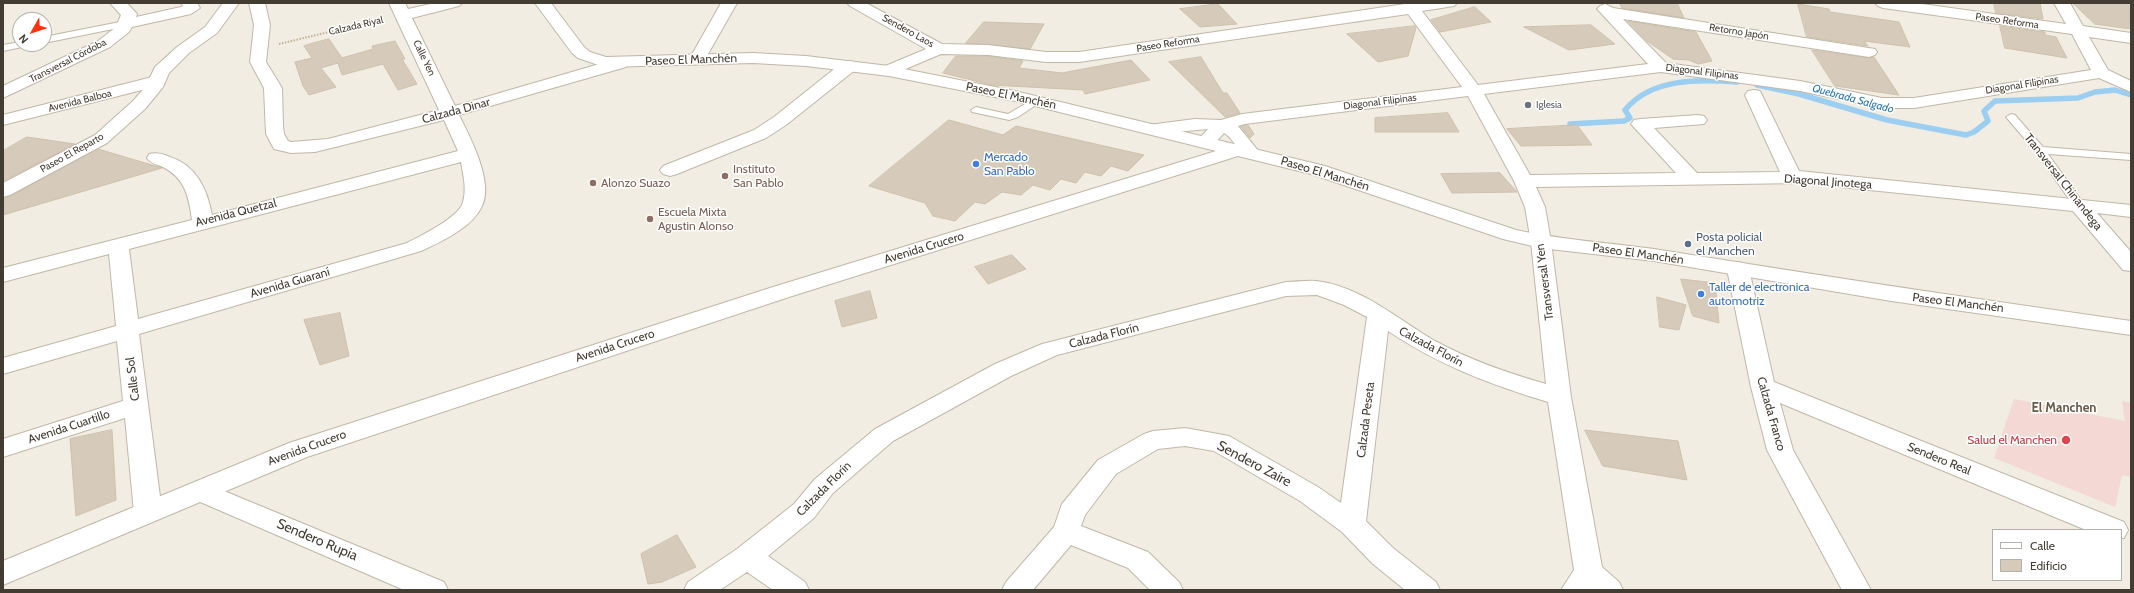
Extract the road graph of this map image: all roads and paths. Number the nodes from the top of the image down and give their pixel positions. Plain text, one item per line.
1 (118, 3) edge
2 (189, 3) edge
3 (231, 3) edge
4 (257, 3) edge
5 (454, 3) edge
6 (543, 3) edge
7 (729, 3) edge
8 (855, 3) edge
9 (1450, 3) edge
10 (1883, 3) edge
11 (2062, 3) edge
12 (1604, 7) edge
13 (1412, 8) junction
14 (400, 9) edge
15 (125, 24) junction
16 (2076, 30) junction
17 (52, 38) edge
18 (2131, 38) edge
19 (259, 48) junction
20 (939, 48) junction
21 (1868, 52) dead end
22 (698, 58) junction
23 (620, 63) junction
24 (849, 66) junction
25 (1661, 67) junction
26 (889, 70) junction
27 (2101, 73) junction
28 (156, 81) junction
29 (2131, 87) edge
30 (1473, 90) junction
31 (3, 93) edge
32 (1754, 95) dead end
33 (1035, 101) junction
34 (976, 110) dead end
35 (451, 114) junction
36 (2011, 117) dead end
37 (3, 120) edge
38 (1698, 120) dead end
39 (1221, 126) junction
40 (1154, 129) junction
41 (1205, 142) junction
42 (2040, 150) junction
43 (1244, 151) junction
44 (469, 154) junction
45 (2131, 157) edge
46 (156, 158) dead end
47 (670, 170) dead end
48 (1792, 178) junction
49 (1692, 180) junction
50 (1524, 181) junction
51 (3, 190) edge
52 (2080, 206) junction
53 (2131, 211) edge
54 (203, 222) junction
55 (1541, 242) junction
56 (118, 245) junction
57 (2131, 265) edge
58 (1738, 269) junction
59 (3, 275) edge
60 (1378, 316) junction
61 (2131, 328) edge
62 (127, 330) junction
63 (3, 366) edge
64 (1763, 387) junction
65 (1559, 397) junction
66 (136, 406) junction
67 (3, 448) edge
68 (200, 491) junction
69 (148, 512) junction
70 (1352, 524) junction
71 (2112, 529) edge
72 (1066, 532) junction
73 (747, 557) junction
74 (3, 573) edge
75 (1591, 586) edge
76 (434, 590) edge
77 (698, 590) edge
78 (795, 590) edge
79 (1016, 590) edge
80 (1169, 590) edge
81 (1426, 590) edge
82 (1857, 590) edge

1 - 15 street
2 - 15 street
3 - 28 street, Paseo El Reparto
4 - 19 street
5 - 14 street
6 - 23 street, Paseo El Manchén
7 - 22 street
8 - 20 street, Sendero Laos
9 - 13 street, Paseo Reforma
10 - 16 street, Paseo Reforma
11 - 16 street
12 - 21 street, Retorno Japón
12 - 25 street
13 - 20 street, Paseo Reforma
13 - 30 street, Transversal Yen
14 - 19 path, Calzada Riyal
14 - 35 street, Calle Yen
15 - 17 lane
15 - 31 street, Transversal Córdoba
16 - 18 street, Paseo Reforma
16 - 27 street
19 - 35 street, Calzada Dinar
20 - 26 street, Paseo Reforma
22 - 23 street, Paseo El Manchén
22 - 24 street, Paseo El Manchén
23 - 35 street, Calzada Dinar
24 - 26 street, Paseo El Manchén
24 - 47 street
25 - 27 street, Diagonal Filipinas
25 - 30 street, Diagonal Filipinas
26 - 33 street, Paseo El Manchén
27 - 29 street
28 - 37 street, Avenida Balboa
28 - 51 street, Paseo El Reparto
30 - 39 street, Diagonal Filipinas
30 - 50 street, Transversal Yen
32 - 48 street
33 - 34 lane
33 - 40 street, Paseo El Manchén
35 - 44 street, Avenida Guaraní
36 - 42 lane, Transversal Chinandega
38 - 49 street
39 - 40 street, Diagonal Filipinas
39 - 41 street, Diagonal Filipinas
39 - 43 street, Diagonal Filipinas
40 - 41 street, Paseo El Manchén
41 - 43 street, Paseo El Manchén
42 - 45 lane
42 - 52 lane, Transversal Chinandega
43 - 55 street, Paseo El Manchén
43 - 68 street, Avenida Crucero
44 - 54 street, Avenida Quetzal
44 - 62 street, Avenida Guaraní
46 - 54 street
48 - 49 street, Diagonal Jinotega
48 - 52 street, Diagonal Jinotega
49 - 50 street, Diagonal Jinotega
50 - 55 street, Transversal Yen
52 - 53 street, Diagonal Jinotega
52 - 57 street, Transversal Chinandega
54 - 56 street, Avenida Quetzal
55 - 58 street, Paseo El Manchén
55 - 65 street, Transversal Yen
56 - 59 street, Avenida Quetzal
56 - 62 street, Calle Sol
58 - 61 street, Paseo El Manchén
58 - 64 street, Calzada Franco
60 - 65 street, Calzada Florín
60 - 70 street, Calzada Peseta
60 - 73 street, Calzada Florín
62 - 63 street, Avenida Guaraní
62 - 66 street, Calle Sol
64 - 71 street, Sendero Real
64 - 82 street, Calzada Franco
65 - 75 street, Transversal Yen
66 - 67 street, Avenida Cuartillo
66 - 69 street, Calle Sol
68 - 69 street, Avenida Crucero
68 - 76 street, Sendero Rupia
69 - 74 street, Avenida Crucero
70 - 72 street, Sendero Zaire
70 - 81 street, Sendero Zaire
72 - 79 street
72 - 80 street
73 - 77 street, Calzada Florín
73 - 78 street

